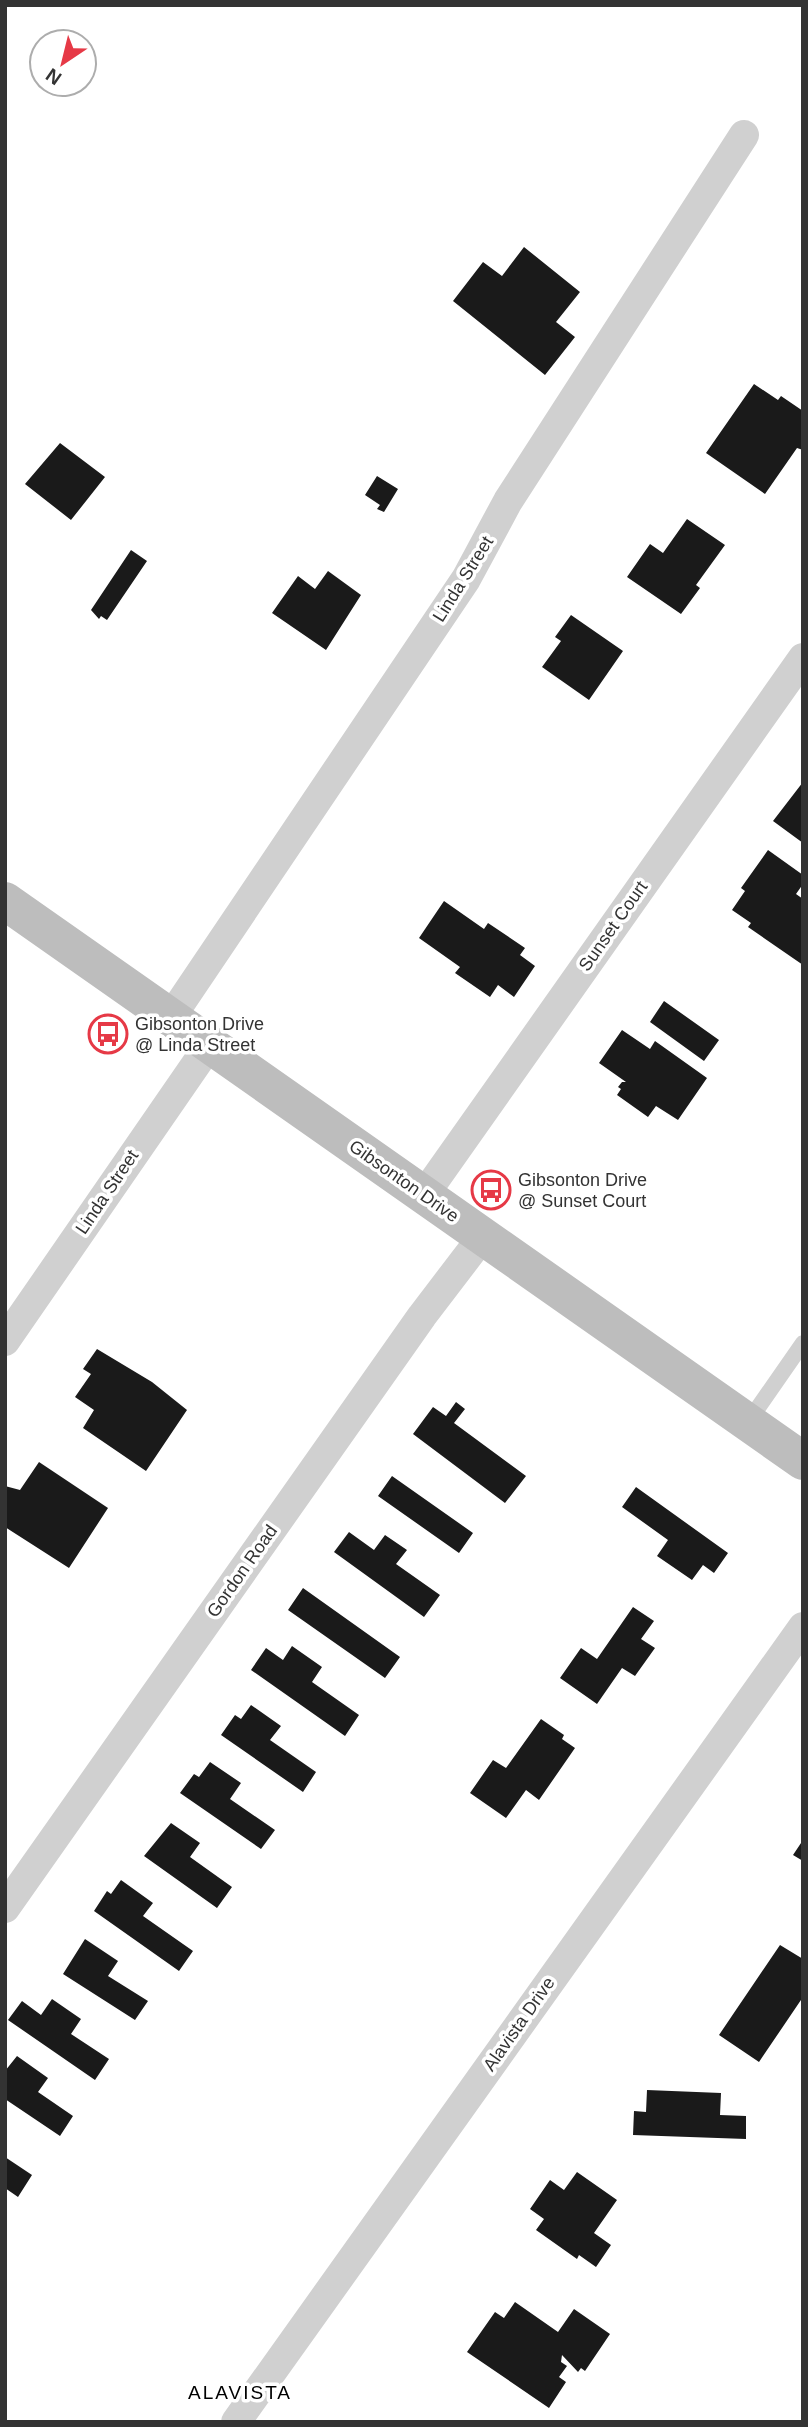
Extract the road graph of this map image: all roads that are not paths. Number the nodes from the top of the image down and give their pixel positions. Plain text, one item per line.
1 (744, 135) dead end
2 (803, 658) edge
3 (5, 901) edge
4 (172, 1017) junction
5 (210, 1044) junction
6 (424, 1195) junction
7 (483, 1236) junction
8 (5, 1342) edge
9 (803, 1343) edge
10 (748, 1422) junction
11 (803, 1461) edge
12 (803, 1627) edge
13 (5, 1908) edge
14 (236, 2422) edge

1 - 4 street, Linda Street
2 - 6 street, Sunset Court
3 - 4 main road, Gibsonton Drive
4 - 5 main road, Gibsonton Drive
5 - 6 main road, Gibsonton Drive
5 - 8 street, Linda Street
6 - 7 main road, Gibsonton Drive
7 - 10 main road, Gibsonton Drive
7 - 13 street, Gordon Road
9 - 10 lane
10 - 11 main road, Gibsonton Drive
12 - 14 street, Alavista Drive

